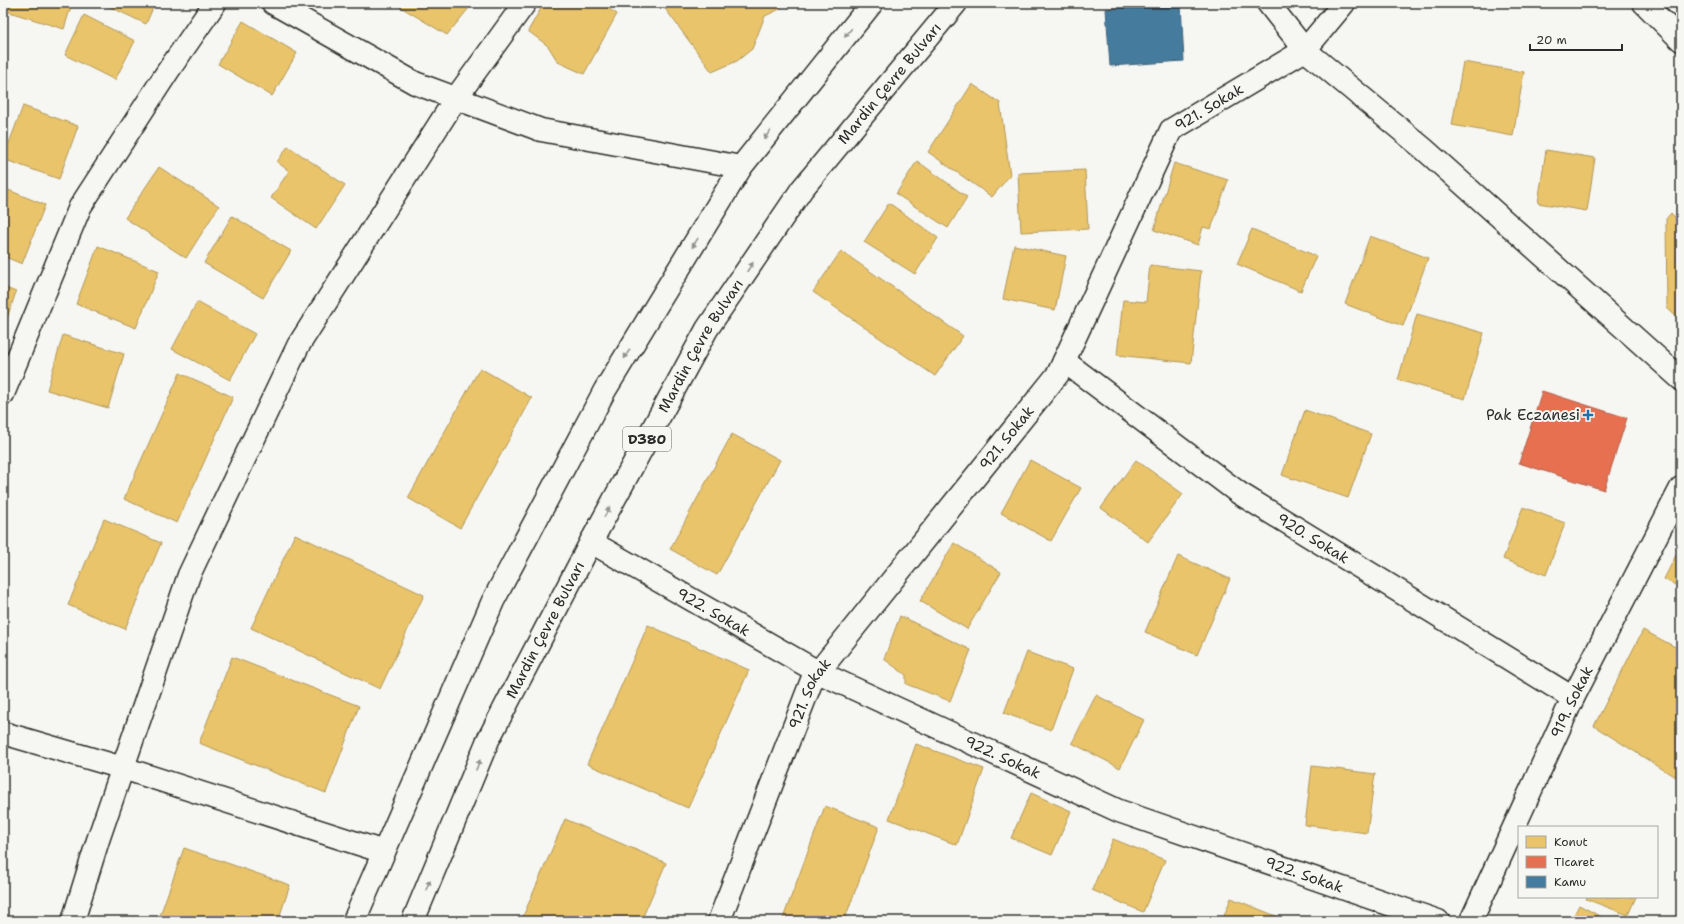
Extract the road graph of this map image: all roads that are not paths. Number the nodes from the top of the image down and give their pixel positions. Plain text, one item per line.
1 (215, 3) edge
2 (273, 3) edge
3 (525, 3) edge
4 (872, 3) edge
5 (956, 3) edge
6 (1268, 3) edge
7 (1344, 3) edge
8 (1644, 3) edge
9 (1681, 40) edge
10 (1305, 50) junction
11 (456, 98) junction
12 (741, 167) junction
13 (1064, 360) junction
14 (1681, 379) edge
15 (3, 394) edge
16 (1681, 488) edge
17 (591, 542) junction
18 (818, 672) junction
19 (1573, 698) junction
20 (3, 734) edge
21 (123, 768) junction
22 (384, 852) junction
23 (73, 921) edge
24 (354, 921) edge
25 (413, 921) edge
26 (719, 921) edge
27 (1438, 921) edge
28 (1471, 921) edge

1 - 15 street
2 - 11 street
3 - 11 street
4 -> 12 street
17 -> 5 street, Mardin Çevre Bulvarı / D380
6 - 10 street
7 - 10 street, 921. Sokak
8 - 9 street
10 - 13 street, 921. Sokak
10 - 14 street
11 - 12 street
11 - 21 street
12 -> 22 street
13 - 18 street, 921. Sokak
13 - 19 street, 920. Sokak
16 - 19 street, 919. Sokak
17 - 18 street, 922. Sokak
25 -> 17 street, Mardin Çevre Bulvarı / D380
18 - 26 street, 921. Sokak
18 - 27 street, 922. Sokak
19 - 28 street, 919. Sokak
20 - 21 street
21 - 22 street
21 - 23 street
22 - 24 street

